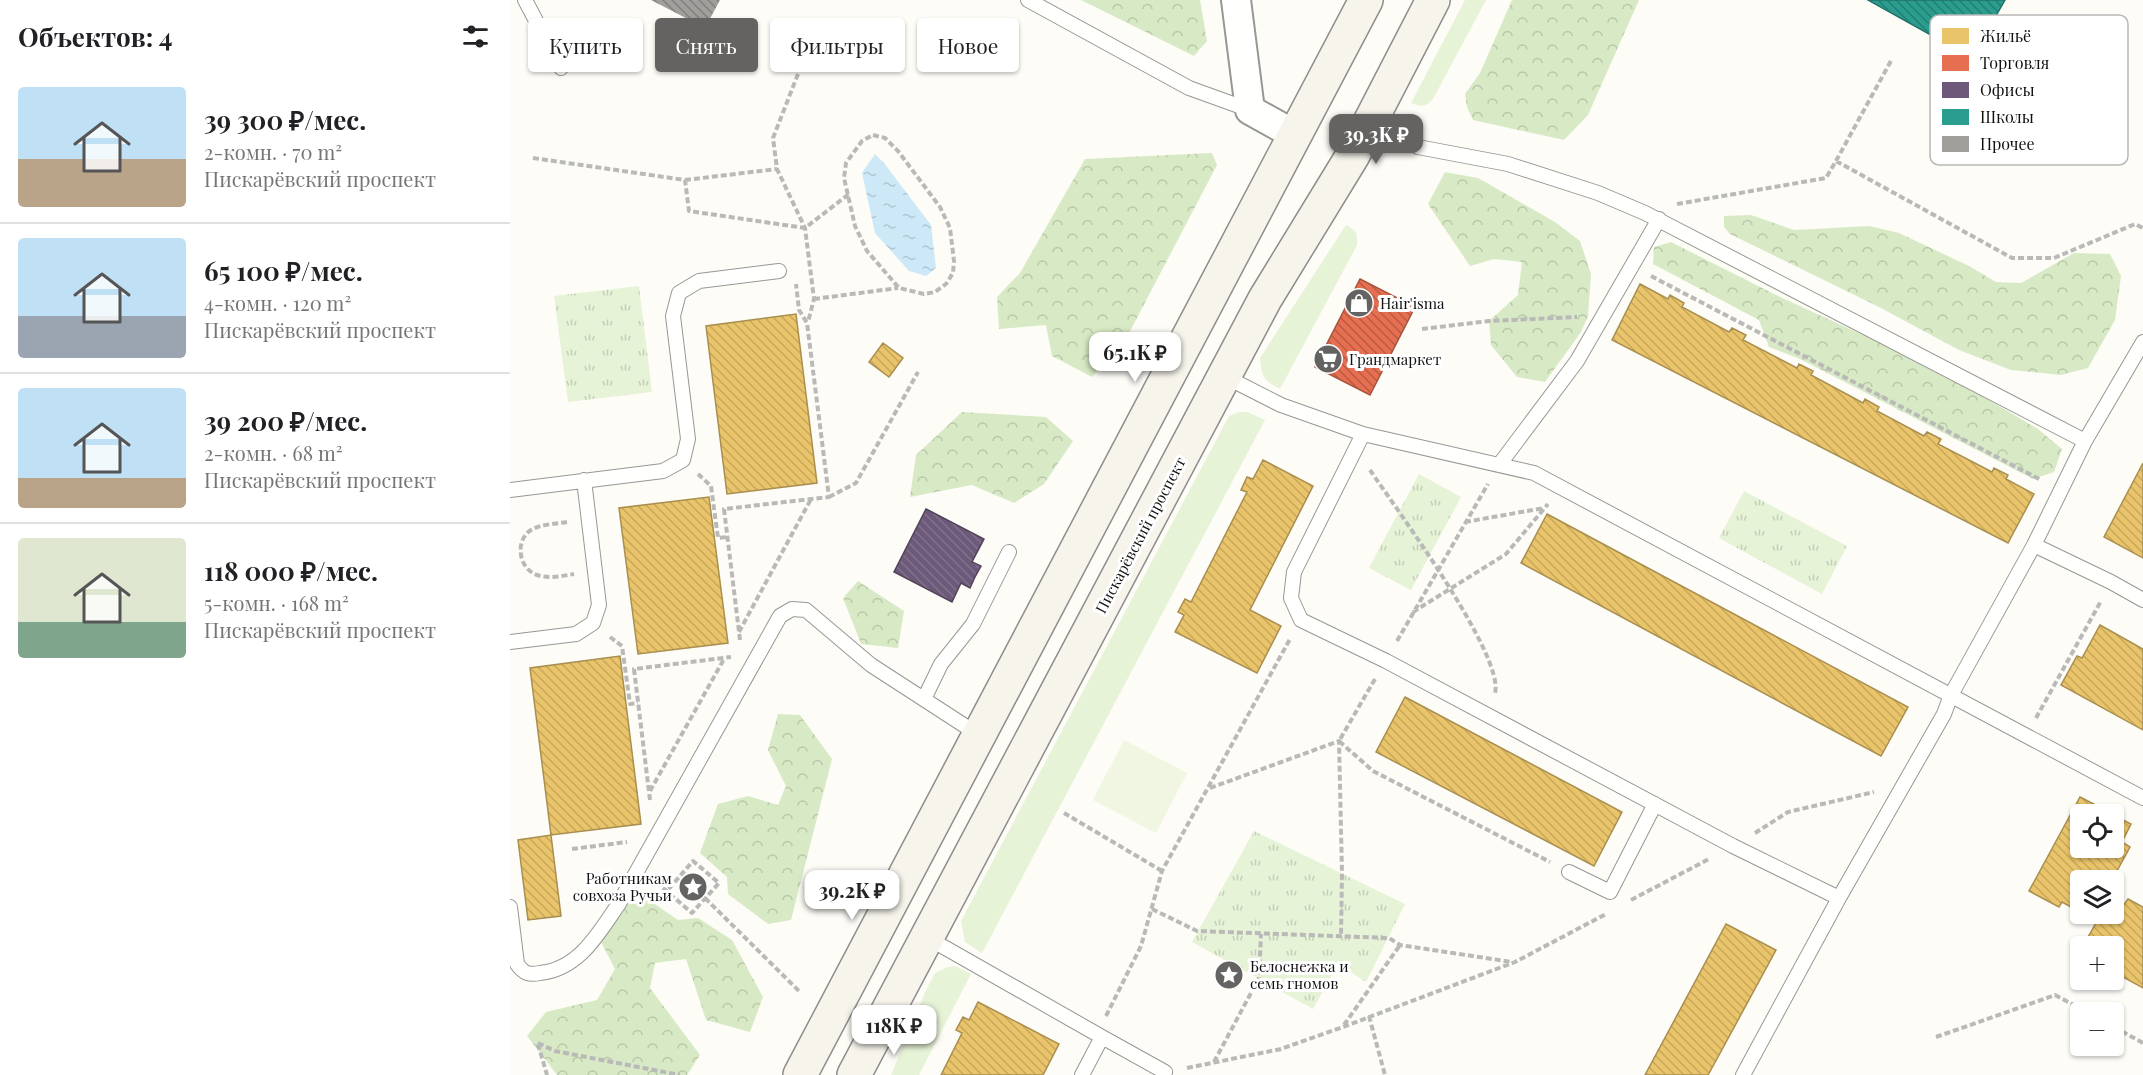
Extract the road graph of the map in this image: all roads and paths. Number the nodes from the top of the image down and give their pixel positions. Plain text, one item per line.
1 (525, 0) edge
2 (1028, 0) edge
3 (1236, 0) edge
4 (1366, 0) edge
5 (1433, 0) edge
6 (535, 18) edge
7 (1892, 59) dead end
8 (798, 74) dead end
9 (1250, 110) junction
10 (1295, 135) junction
11 (1418, 147) dead end
12 (533, 158) dead end
13 (1836, 161) junction
14 (777, 169) junction
15 (685, 180) junction
16 (849, 194) junction
17 (1645, 213) junction
18 (1659, 219) junction
19 (806, 228) junction
20 (2143, 228) edge
21 (1632, 266) junction
22 (779, 272) dead end
23 (899, 288) junction
24 (814, 299) junction
25 (799, 307) dead end
26 (1604, 315) junction
27 (807, 323) junction
28 (1422, 329) dead end
29 (2143, 342) edge
30 (918, 372) dead end
31 (1224, 376) junction
32 (1363, 434) junction
33 (2085, 441) junction
34 (1356, 449) junction
35 (1499, 465) junction
36 (584, 480) junction
37 (1562, 487) junction
38 (510, 490) edge
39 (2061, 490) junction
40 (712, 496) dead end
41 (829, 496) junction
42 (812, 499) junction
43 (1545, 507) junction
44 (588, 519) junction
45 (1464, 522) junction
46 (727, 537) junction
47 (2034, 545) junction
48 (1009, 552) dead end
49 (1437, 569) junction
50 (595, 572) junction
51 (2111, 582) junction
52 (1450, 589) junction
53 (2143, 600) edge
54 (1412, 612) junction
55 (1300, 620) junction
56 (739, 632) junction
57 (510, 642) edge
58 (624, 656) dead end
59 (724, 658) junction
60 (748, 659) junction
61 (1386, 661) junction
62 (1951, 695) junction
63 (924, 699) junction
64 (638, 703) junction
65 (1489, 716) junction
66 (978, 735) junction
67 (2026, 736) junction
68 (1339, 741) junction
69 (1904, 785) junction
70 (1209, 788) junction
71 (649, 791) junction
72 (2143, 798) edge
73 (1655, 804) junction
74 (1064, 813) dead end
75 (655, 839) junction
76 (1733, 846) junction
77 (572, 849) dead end
78 (1162, 871) junction
79 (1569, 872) joint
80 (705, 898) junction
81 (1839, 898) junction
82 (1629, 902) dead end
83 (510, 907) edge
84 (1152, 909) junction
85 (1608, 912) dead end
86 (1261, 934) junction
87 (1341, 937) junction
88 (928, 938) junction
89 (1400, 945) junction
90 (1515, 962) junction
91 (801, 993) dead end
92 (2070, 1003) edge
93 (1369, 1016) junction
94 (1343, 1027) junction
95 (2124, 1033) edge
96 (1102, 1037) junction
97 (1936, 1037) dead end
98 (2143, 1043) edge
99 (1213, 1063) junction
100 (1165, 1074) edge
101 (547, 1075) edge
102 (680, 1075) edge
103 (800, 1075) edge
104 (854, 1075) edge
105 (1082, 1075) edge
106 (1385, 1075) edge
107 (1743, 1075) edge

1 - 6 lane
2 - 9 lane
3 - 9 street
4 - 10 main road
5 - 31 main road, Пискарёвский проспект
7 - 13 path
8 - 14 path
9 - 10 street
10 - 66 main road
11 - 17 lane
12 - 15 path
13 - 17 path
13 - 20 path
14 - 15 path
14 - 19 path
15 - 19 path
16 - 19 path
16 - 23 path
16 - 23 path
17 - 18 lane
18 - 21 lane
18 - 33 lane
19 - 24 path
21 - 26 lane
21 - 39 path
22 - 36 lane
23 - 24 path
24 - 27 path
25 - 27 path
26 - 28 path
26 - 35 lane
27 - 41 path
29 - 33 lane
30 - 41 path
31 - 32 lane
31 - 88 main road, Пискарёвский проспект
32 - 34 lane
32 - 35 lane
33 - 39 lane
34 - 49 path
34 - 55 lane
35 - 37 lane
35 - 45 path
36 - 38 lane
36 - 44 lane
37 - 43 path
37 - 62 lane
39 - 47 lane
40 - 46 path
41 - 42 path
42 - 46 path
42 - 56 path
43 - 45 path
43 - 52 path
44 - 50 lane
44 - 50 path
45 - 49 path
46 - 56 path
47 - 51 lane
47 - 62 lane
48 - 63 lane
49 - 52 path
49 - 54 path
50 - 57 lane
51 - 53 lane
51 - 67 path
52 - 54 path
52 - 65 path
54 - 61 path
55 - 61 lane
55 - 70 path
56 - 60 path
58 - 64 path
59 - 60 path
59 - 64 path
59 - 71 path
60 - 63 lane
60 - 75 lane
61 - 65 lane
61 - 68 path
62 - 67 lane
62 - 69 lane
63 - 66 lane
64 - 71 path
65 - 73 lane
66 - 103 main road
67 - 72 lane
68 - 70 path
68 - 79 path
68 - 87 path
69 - 76 path
69 - 81 lane
70 - 78 path
71 - 75 path
73 - 76 lane
73 - 79 lane
74 - 78 path
75 - 77 path
75 - 83 lane
76 - 81 lane
76 - 82 path
78 - 84 path
80 - 80 path
80 - 91 path
81 - 107 lane
84 - 86 path
84 - 96 path
85 - 90 path
86 - 87 path
86 - 99 path
87 - 89 path
88 - 96 lane
88 - 104 main road, Пискарёвский проспект
89 - 90 path
89 - 94 path
90 - 93 path
92 - 97 path
93 - 94 path
93 - 106 path
94 - 99 path
95 - 98 path
96 - 100 lane
96 - 105 lane
99 - 100 path
101 - 102 path

